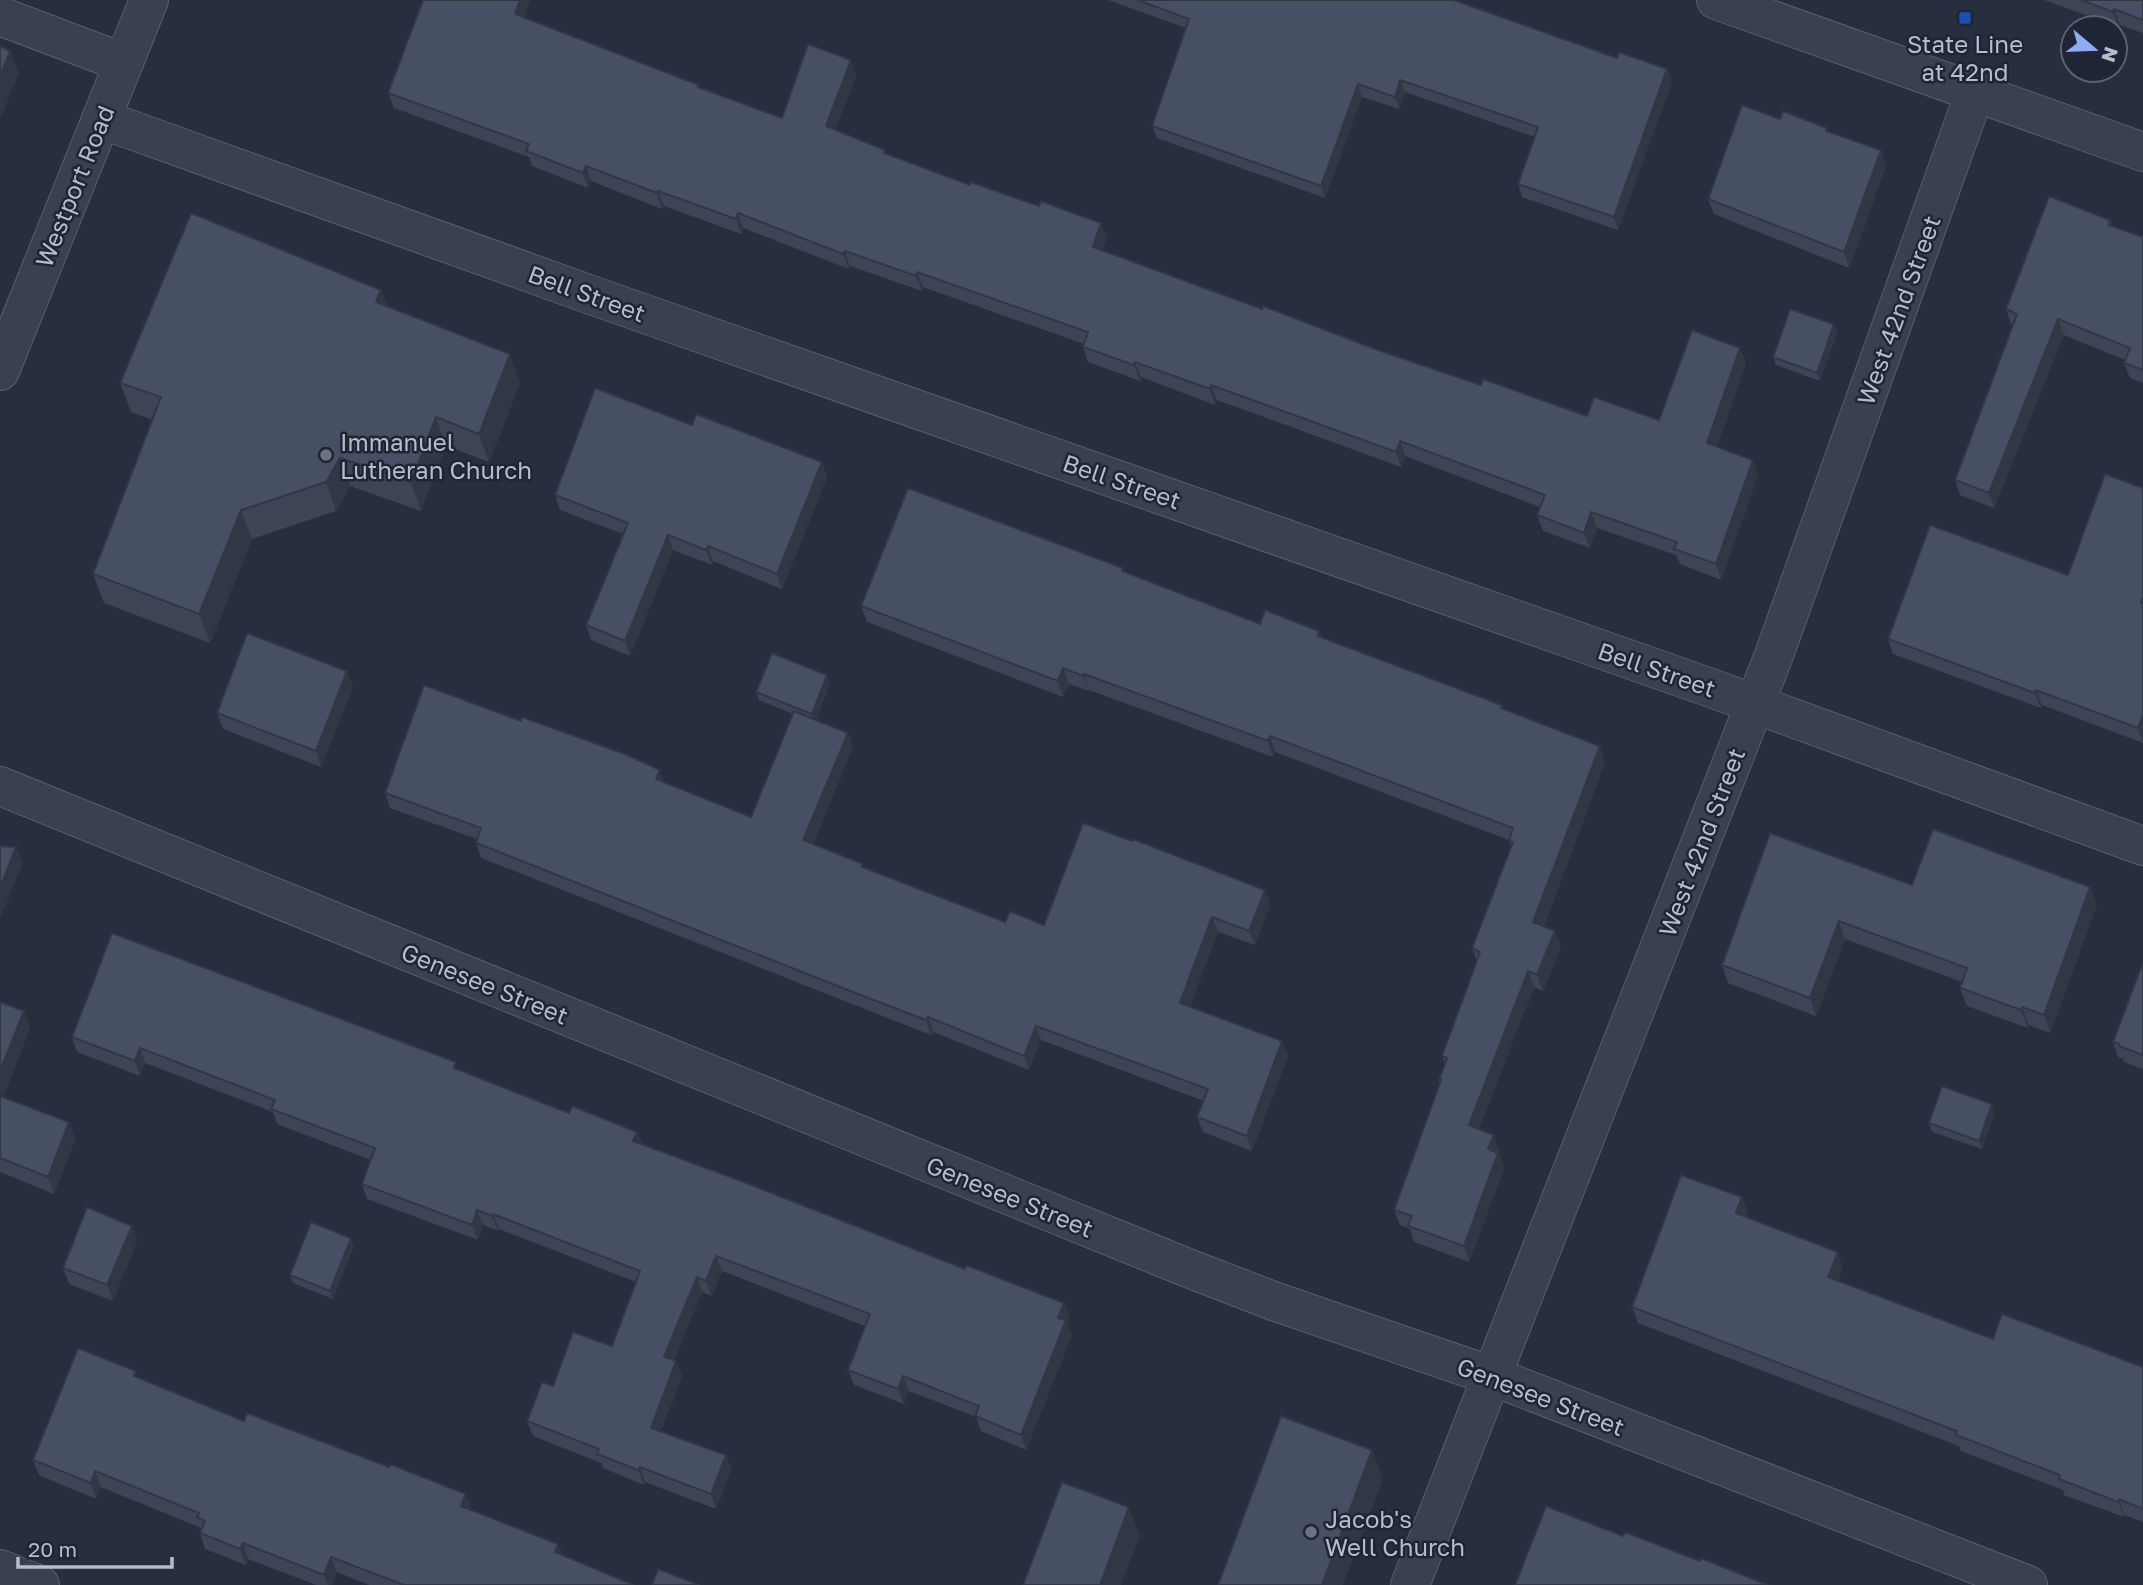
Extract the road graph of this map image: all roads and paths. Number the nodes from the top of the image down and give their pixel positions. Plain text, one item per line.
1 (149, 0) edge
2 (1716, 0) edge
3 (0, 16) edge
4 (124, 63) junction
5 (1975, 92) junction
6 (101, 119) junction
7 (2143, 152) edge
8 (0, 371) edge
9 (1755, 704) junction
10 (0, 786) edge
11 (2143, 846) edge
12 (1492, 1376) junction
13 (0, 1569) edge
14 (40, 1585) edge
15 (1410, 1585) edge
16 (2028, 1585) edge

1 - 4 street, Westport Road
2 - 5 street
3 - 4 street
4 - 6 street, Westport Road
5 - 7 street
5 - 9 street, West 42nd Street
6 - 8 street, Westport Road
6 - 9 street, Bell Street
9 - 11 street, Bell Street
9 - 12 street, West 42nd Street
10 - 12 street, Genesee Street
12 - 15 street, West 42nd Street
12 - 16 street, Genesee Street
13 - 14 street

